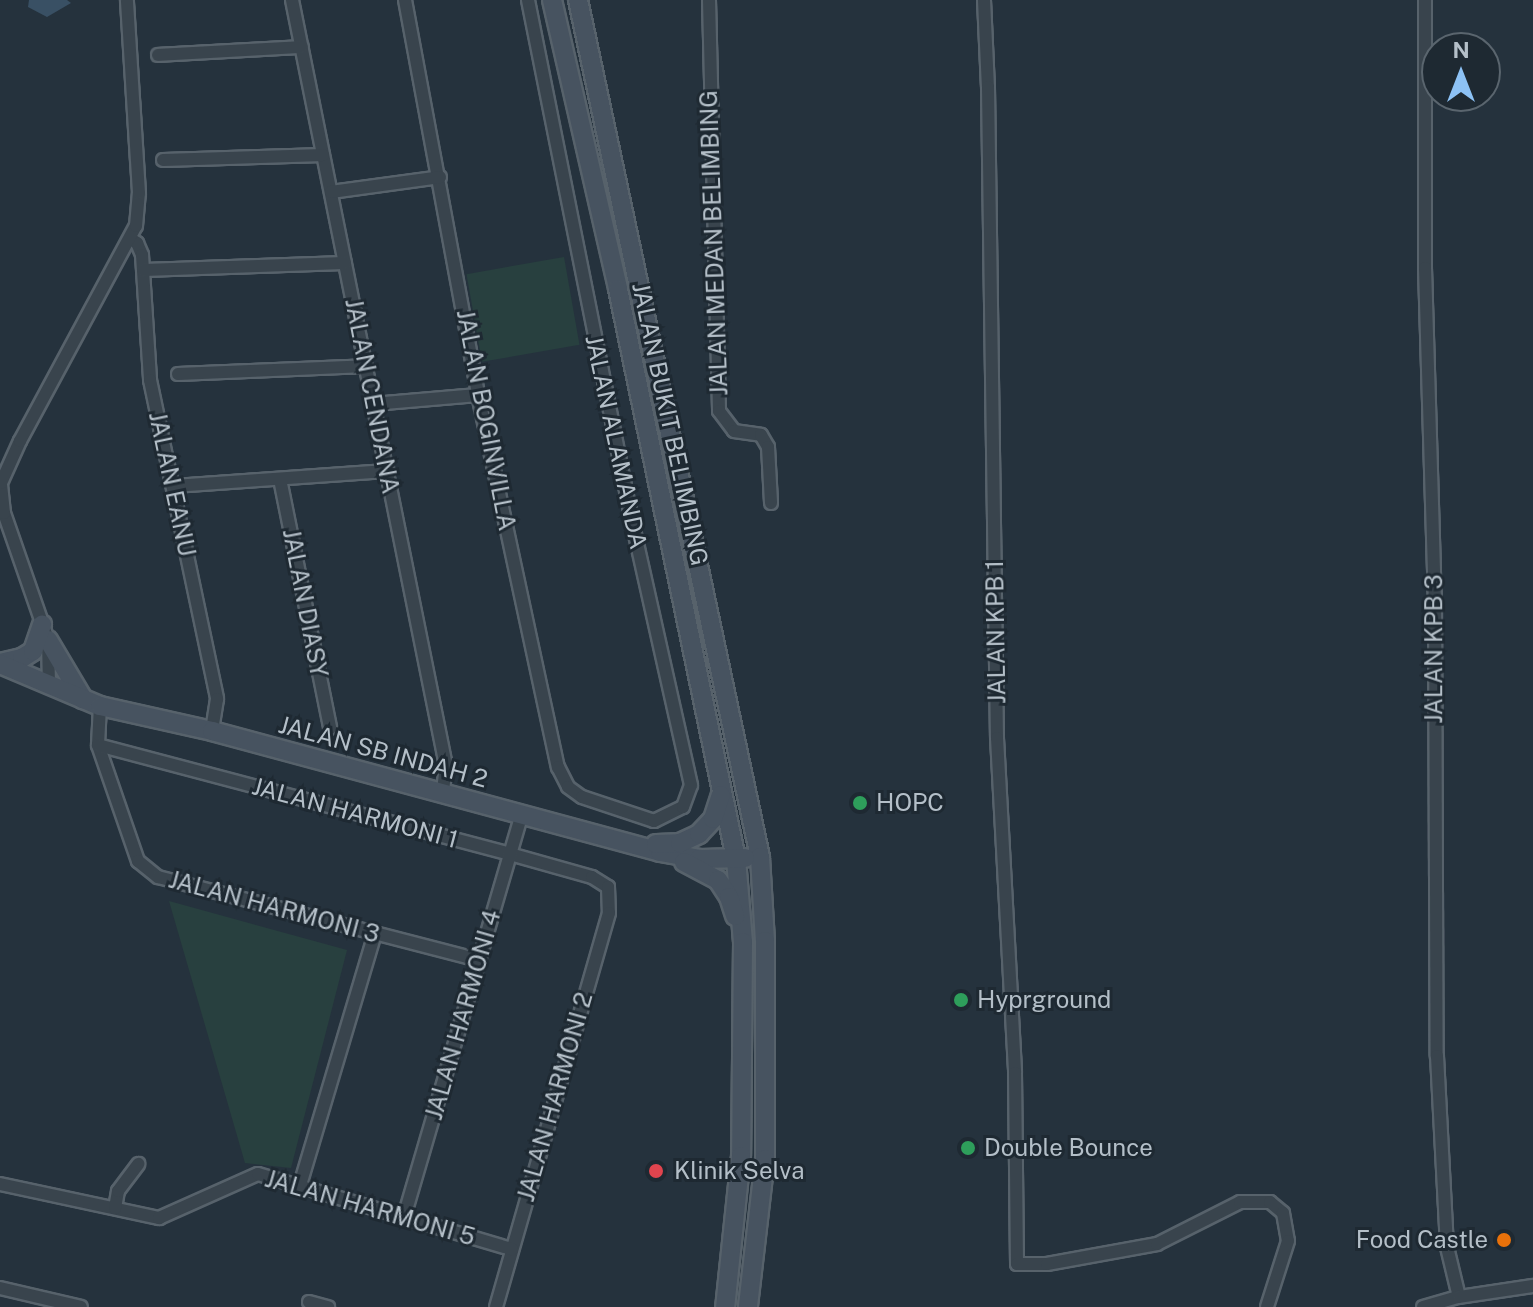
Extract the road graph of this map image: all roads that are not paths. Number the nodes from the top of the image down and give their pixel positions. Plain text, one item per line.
1 (127, 0) edge
2 (292, 0) edge
3 (405, 0) edge
4 (528, 0) edge
5 (552, 0) edge
6 (578, 0) edge
7 (709, 0) edge
8 (984, 0) edge
9 (1425, 0) edge
10 (302, 47) junction
11 (158, 55) dead end
12 (323, 155) junction
13 (163, 160) dead end
14 (440, 177) junction
15 (331, 192) junction
16 (130, 238) junction
17 (345, 263) junction
18 (143, 270) junction
19 (366, 366) junction
20 (178, 374) dead end
21 (478, 395) junction
22 (373, 404) junction
23 (387, 471) junction
24 (280, 479) junction
25 (173, 486) junction
26 (771, 503) dead end
27 (45, 632) junction
28 (0, 663) edge
29 (49, 686) junction
30 (92, 703) junction
31 (330, 728) dead end
32 (212, 731) junction
33 (98, 745) junction
34 (443, 792) junction
35 (722, 793) junction
36 (613, 810) junction
37 (522, 814) junction
38 (606, 838) junction
39 (633, 846) junction
40 (660, 852) junction
41 (510, 854) junction
42 (760, 857) junction
43 (736, 859) junction
44 (608, 887) joint
45 (375, 933) junction
46 (743, 942) junction
47 (479, 960) junction
48 (138, 1164) dead end
49 (0, 1184) edge
50 (300, 1185) junction
51 (115, 1208) junction
52 (404, 1217) junction
53 (512, 1249) junction
54 (1533, 1286) edge
55 (0, 1288) edge
56 (1459, 1297) junction
57 (309, 1302) dead end
58 (81, 1307) edge
59 (328, 1307) edge
60 (496, 1307) edge
61 (725, 1307) edge
62 (748, 1307) edge
63 (1267, 1307) edge
64 (1423, 1307) edge

1 - 16 street
2 - 10 street, JALAN CENDANA
3 - 14 street, JALAN BOGINVILLA
4 - 36 street, JALAN ALAMANDA
5 - 35 main road, JALAN BUKIT BELIMBING
6 - 42 main road, JALAN BUKIT BELIMBING
7 - 26 street, JALAN MEDAN BELIMBING
8 - 63 street, JALAN KPB 1
9 - 56 street, JALAN KPB 3
10 - 11 street
10 - 12 street, JALAN CENDANA
12 - 13 street
12 - 15 street, JALAN CENDANA
14 - 15 street
14 - 21 street, JALAN BOGINVILLA
15 - 17 street, JALAN CENDANA
16 - 18 street, JALAN EANU
16 - 27 street
17 - 18 street
17 - 19 street, JALAN CENDANA
18 - 25 street, JALAN EANU
19 - 20 street
19 - 22 street, JALAN CENDANA
21 - 22 street
21 - 36 street, JALAN BOGINVILLA
22 - 23 street, JALAN CENDANA
23 - 24 street
23 - 34 street, JALAN CENDANA
24 - 25 street
24 - 31 street, JALAN DIASY
25 - 32 street, JALAN EANU
27 - 28 main road
27 - 29 street
27 - 30 main road
28 - 29 main road, JALAN SB INDAH 2
29 - 30 main road, JALAN SB INDAH 2
30 - 32 main road, JALAN SB INDAH 2
30 - 33 street, JALAN HARMONI 3
32 - 34 main road, JALAN SB INDAH 2
33 - 41 street, JALAN HARMONI 1
33 - 45 street, JALAN HARMONI 3
34 - 37 main road, JALAN SB INDAH 2
35 - 39 main road
35 - 43 main road, JALAN BUKIT BELIMBING
36 - 38 street
37 - 38 main road, JALAN SB INDAH 2
37 - 41 street, JALAN HARMONI 4
38 - 39 main road, JALAN SB INDAH 2
39 - 40 main road, JALAN SB INDAH 2
40 - 43 main road, JALAN SB INDAH 2
40 - 46 main road
41 - 44 street, JALAN HARMONI 1
41 - 47 street, JALAN HARMONI 4
42 - 43 main road, JALAN SB INDAH 2
42 - 62 main road, JALAN BUKIT BELIMBING
43 - 46 main road, JALAN BUKIT BELIMBING
44 - 53 street, JALAN HARMONI 2
45 - 47 street, JALAN HARMONI 3
45 - 50 street
46 - 61 main road
47 - 52 street, JALAN HARMONI 4
48 - 51 street
49 - 51 street, JALAN HARMONI 5
50 - 51 street, JALAN HARMONI 5
50 - 52 street, JALAN HARMONI 5
52 - 53 street, JALAN HARMONI 5
53 - 60 street, JALAN HARMONI 2
54 - 56 street
55 - 58 street
56 - 64 street
57 - 59 street

